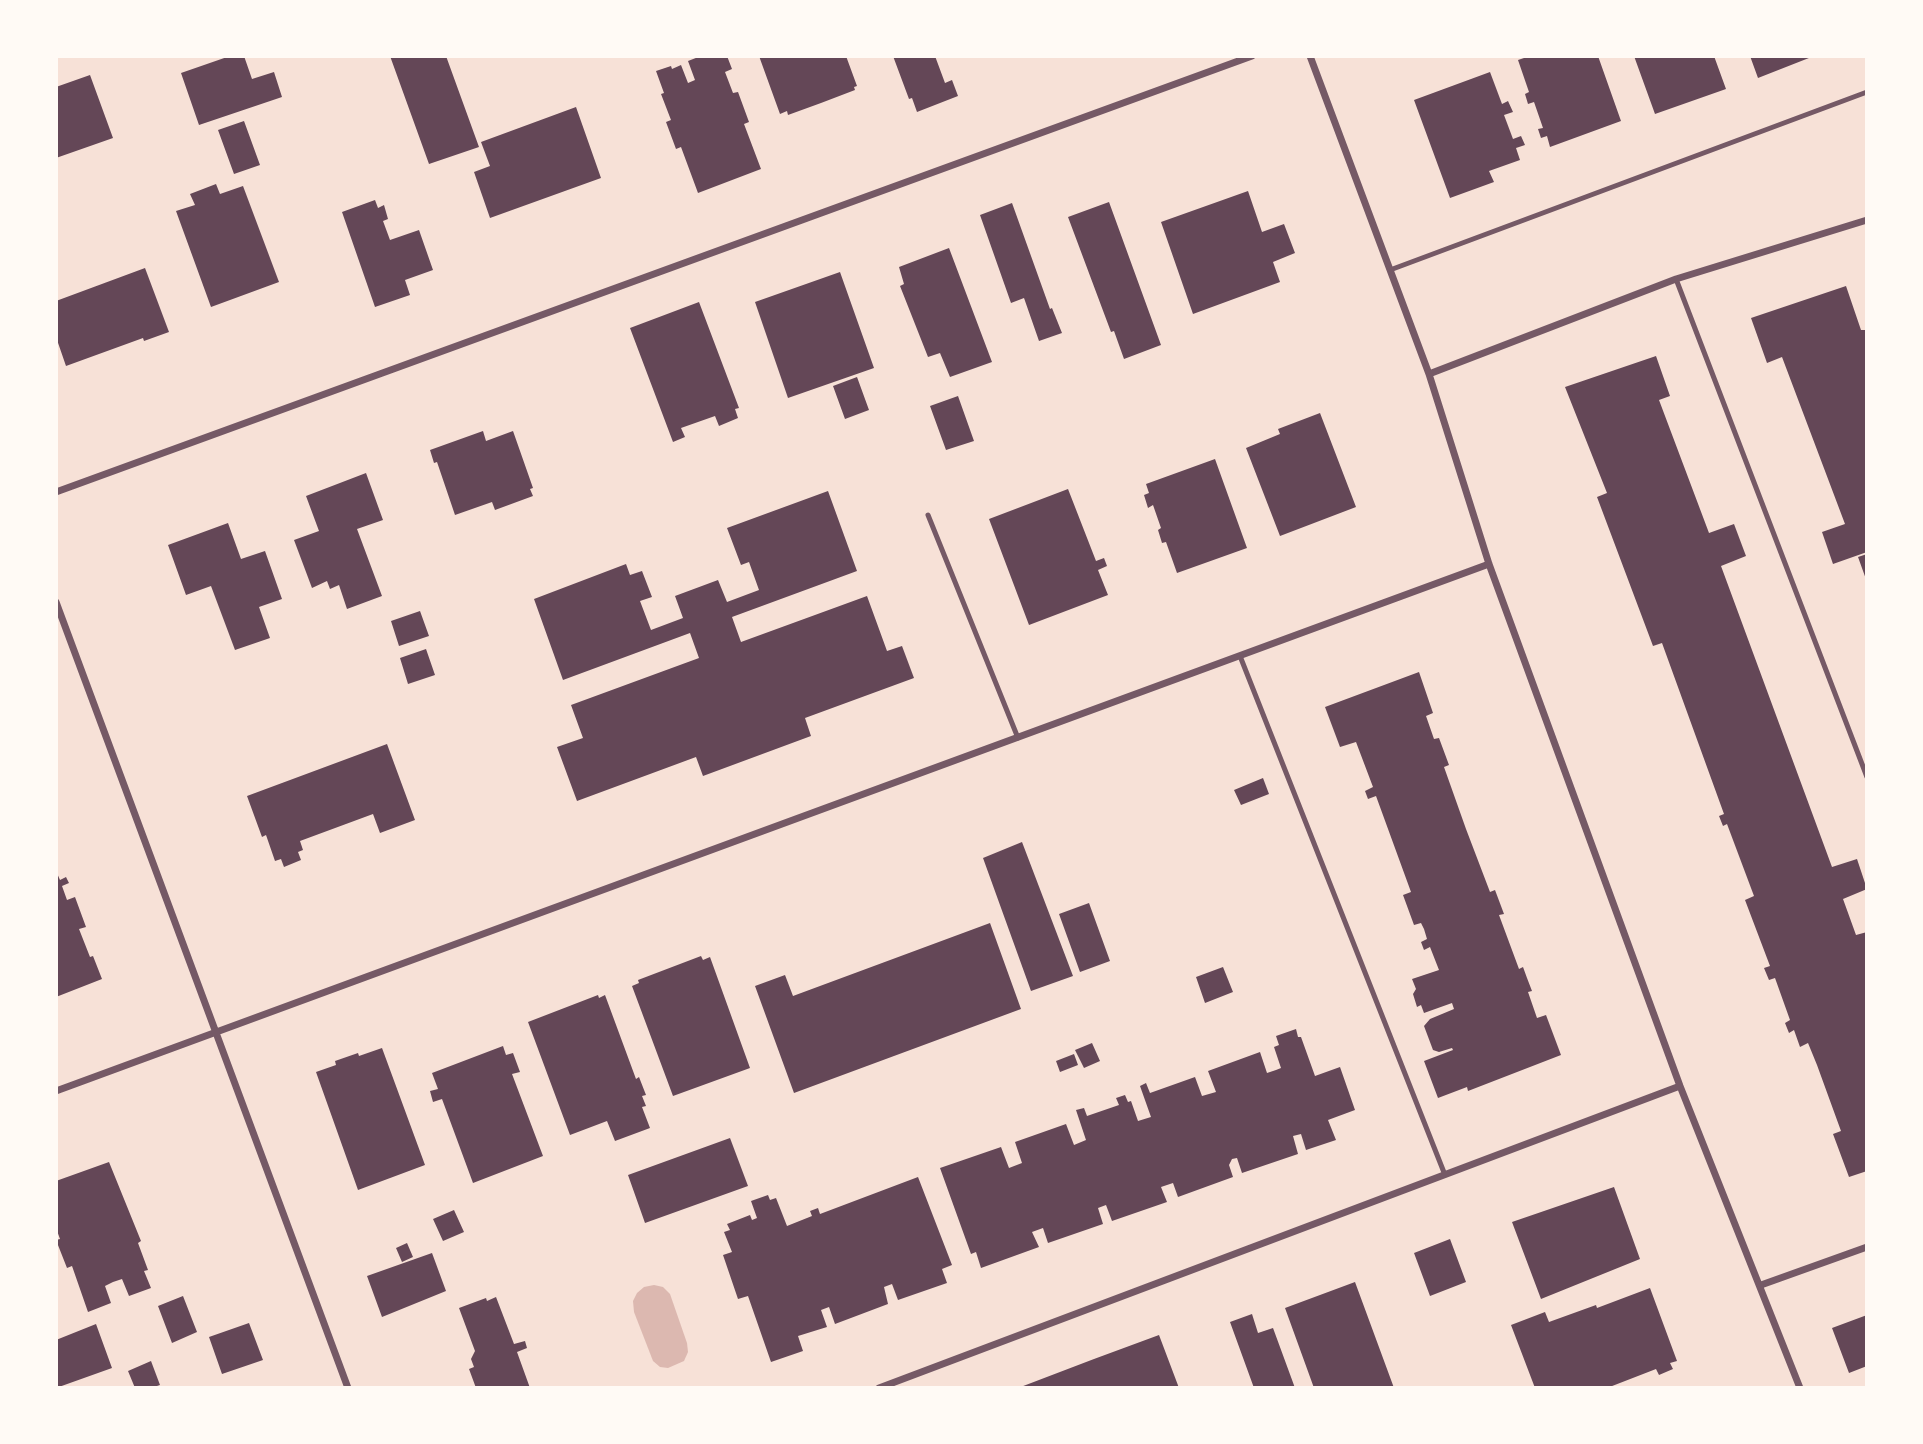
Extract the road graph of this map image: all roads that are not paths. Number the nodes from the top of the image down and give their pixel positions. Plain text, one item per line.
1 (1252, 56) edge
2 (1310, 56) edge
3 (1867, 92) edge
4 (1867, 220) edge
5 (1390, 270) junction
6 (1676, 279) junction
7 (1429, 374) junction
8 (56, 492) edge
9 (928, 515) dead end
10 (1489, 564) junction
11 (56, 602) edge
12 (1240, 656) junction
13 (1018, 738) junction
14 (1867, 777) edge
15 (215, 1034) junction
16 (1680, 1086) junction
17 (56, 1091) edge
18 (1445, 1175) junction
19 (1867, 1247) edge
20 (1761, 1285) junction
21 (348, 1388) edge
22 (879, 1388) edge
23 (1800, 1388) edge

1 - 8 street
2 - 5 street
3 - 5 lane
4 - 6 street
5 - 7 street
6 - 7 street
6 - 14 lane
7 - 10 street
9 - 13 lane
10 - 12 street
10 - 16 street
11 - 15 street
12 - 13 street
12 - 18 lane
13 - 15 street
15 - 17 street
15 - 21 street
16 - 18 street
16 - 20 street
18 - 22 street
19 - 20 street
20 - 23 street

